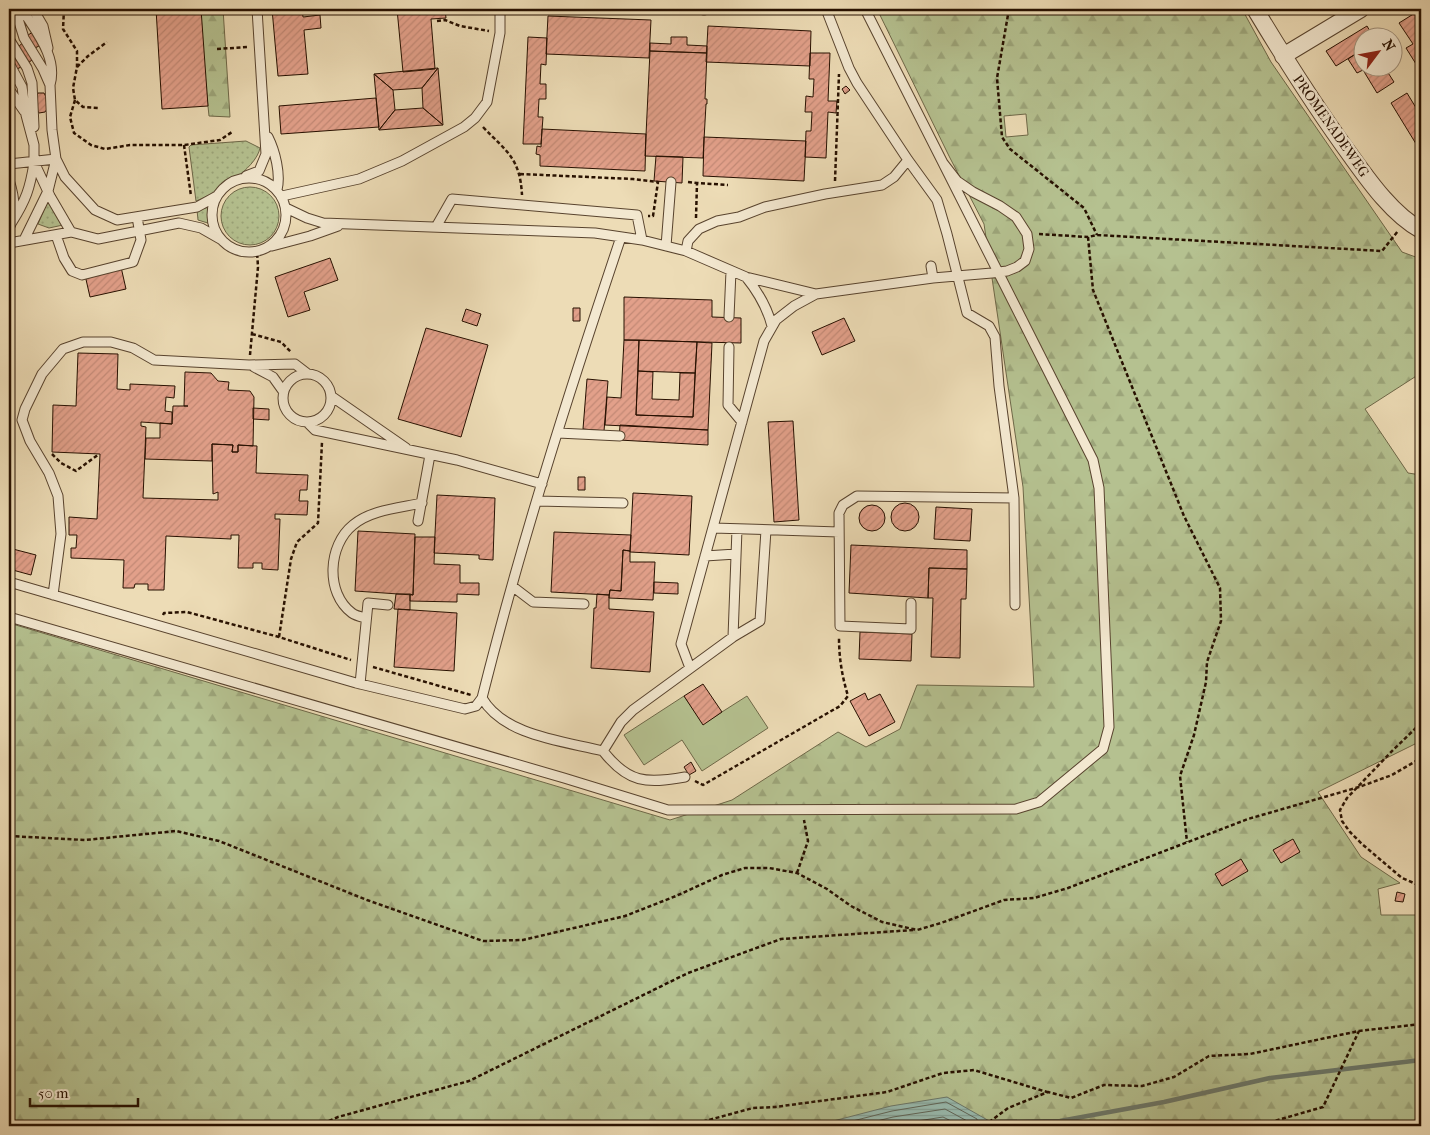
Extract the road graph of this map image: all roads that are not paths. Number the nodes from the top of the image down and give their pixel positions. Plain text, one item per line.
1 (18, 9) edge
2 (22, 9) edge
3 (33, 9) edge
4 (257, 9) edge
5 (500, 9) edge
6 (826, 9) edge
7 (865, 9) edge
8 (1256, 9) edge
9 (1361, 9) edge
10 (9, 39) edge
11 (49, 53) junction
12 (1283, 56) junction
13 (9, 63) edge
14 (50, 85) junction
15 (9, 89) edge
16 (26, 115) junction
17 (266, 134) junction
18 (34, 145) junction
19 (56, 159) junction
20 (908, 160) junction
21 (34, 162) junction
22 (943, 163) junction
23 (9, 164) edge
24 (241, 178) junction
25 (9, 180) edge
26 (671, 182) dead end
27 (48, 191) junction
28 (279, 193) junction
29 (217, 196) junction
30 (286, 208) junction
31 (16, 209) junction
32 (137, 216) junction
33 (343, 224) junction
34 (11, 225) edge
35 (436, 227) junction
36 (30, 228) junction
37 (1421, 230) edge
38 (140, 231) junction
39 (71, 232) junction
40 (56, 235) junction
41 (621, 237) junction
42 (40, 238) junction
43 (24, 240) junction
44 (222, 240) junction
45 (642, 240) junction
46 (9, 243) edge
47 (666, 246) junction
48 (269, 247) junction
49 (686, 251) junction
50 (931, 266) dead end
51 (731, 271) junction
52 (998, 272) junction
53 (957, 276) junction
54 (746, 277) junction
55 (933, 278) junction
56 (816, 294) junction
57 (728, 317) dead end
58 (772, 326) junction
59 (729, 347) dead end
60 (249, 365) junction
61 (308, 374) junction
62 (283, 391) junction
63 (331, 396) junction
64 (742, 422) junction
65 (308, 423) junction
66 (558, 433) junction
67 (620, 436) dead end
68 (411, 450) junction
69 (430, 455) junction
70 (542, 484) junction
71 (1014, 498) junction
72 (538, 501) junction
73 (422, 503) junction
74 (623, 504) dead end
75 (418, 521) dead end
76 (713, 528) junction
77 (736, 529) junction
78 (766, 530) junction
79 (840, 532) junction
80 (736, 554) junction
81 (705, 556) junction
82 (9, 582) edge
83 (512, 586) junction
84 (53, 595) junction
85 (911, 603) dead end
86 (584, 604) dead end
87 (388, 605) dead end
88 (1015, 605) dead end
89 (9, 617) edge
90 (366, 618) junction
91 (733, 637) junction
92 (690, 668) junction
93 (360, 684) junction
94 (482, 698) junction
95 (603, 751) junction
96 (685, 777) road end

1 - 14 lane
2 - 11 lane
3 - 11 lane
4 - 17 lane
5 - 28 lane
6 - 20 lane
7 - 22 lane
8 - 12 street, PROMENADEWEG
9 - 12 street
10 - 18 lane
11 - 14 lane
12 - 37 street, PROMENADEWEG
13 - 16 lane
14 - 19 lane
15 - 16 lane
16 - 18 lane
17 - 24 lane
17 - 28 lane
18 - 21 lane
19 - 21 lane
19 - 27 lane
19 - 32 lane
20 - 49 lane
20 - 53 lane
21 - 23 lane
21 - 27 lane
21 - 31 lane
22 - 52 lane
22 - 52 lane
24 - 28 lane
24 - 29 lane
25 - 31 lane
26 - 47 lane
27 - 36 lane
27 - 39 lane
28 - 30 lane
29 - 32 lane
29 - 44 lane
30 - 33 lane
30 - 48 lane
31 - 34 lane
31 - 36 lane
32 - 38 lane
33 - 35 lane
33 - 48 lane
35 - 41 lane
35 - 45 lane
36 - 42 lane
36 - 43 lane
38 - 39 lane
38 - 40 lane
38 - 44 lane
39 - 40 lane
40 - 42 lane
41 - 45 lane
41 - 66 lane
42 - 43 lane
43 - 46 lane
44 - 48 lane
45 - 47 lane
47 - 49 lane
49 - 51 lane
50 - 55 lane
51 - 54 lane
51 - 57 lane
52 - 53 lane
52 - 89 lane
53 - 55 lane
53 - 71 lane
54 - 56 lane
54 - 58 lane
55 - 56 lane
56 - 58 lane
58 - 64 lane
59 - 64 lane
60 - 61 lane
60 - 62 lane
60 - 84 lane
61 - 62 lane
61 - 63 lane
62 - 65 lane
63 - 65 lane
63 - 68 lane
64 - 76 lane
65 - 68 lane
66 - 67 lane
66 - 70 lane
68 - 69 lane
69 - 70 lane
69 - 73 lane
70 - 72 lane
71 - 79 lane
71 - 88 lane
72 - 74 lane
72 - 83 lane
73 - 75 lane
73 - 90 lane
76 - 77 lane
76 - 81 lane
77 - 78 lane
77 - 80 lane
78 - 79 lane
78 - 91 lane
79 - 85 lane
80 - 81 lane
80 - 91 lane
81 - 92 lane
82 - 84 lane
83 - 86 lane
83 - 94 lane
84 - 93 lane
87 - 90 lane
90 - 93 lane
91 - 92 lane
92 - 95 lane
93 - 94 lane
94 - 95 lane
95 - 96 lane

